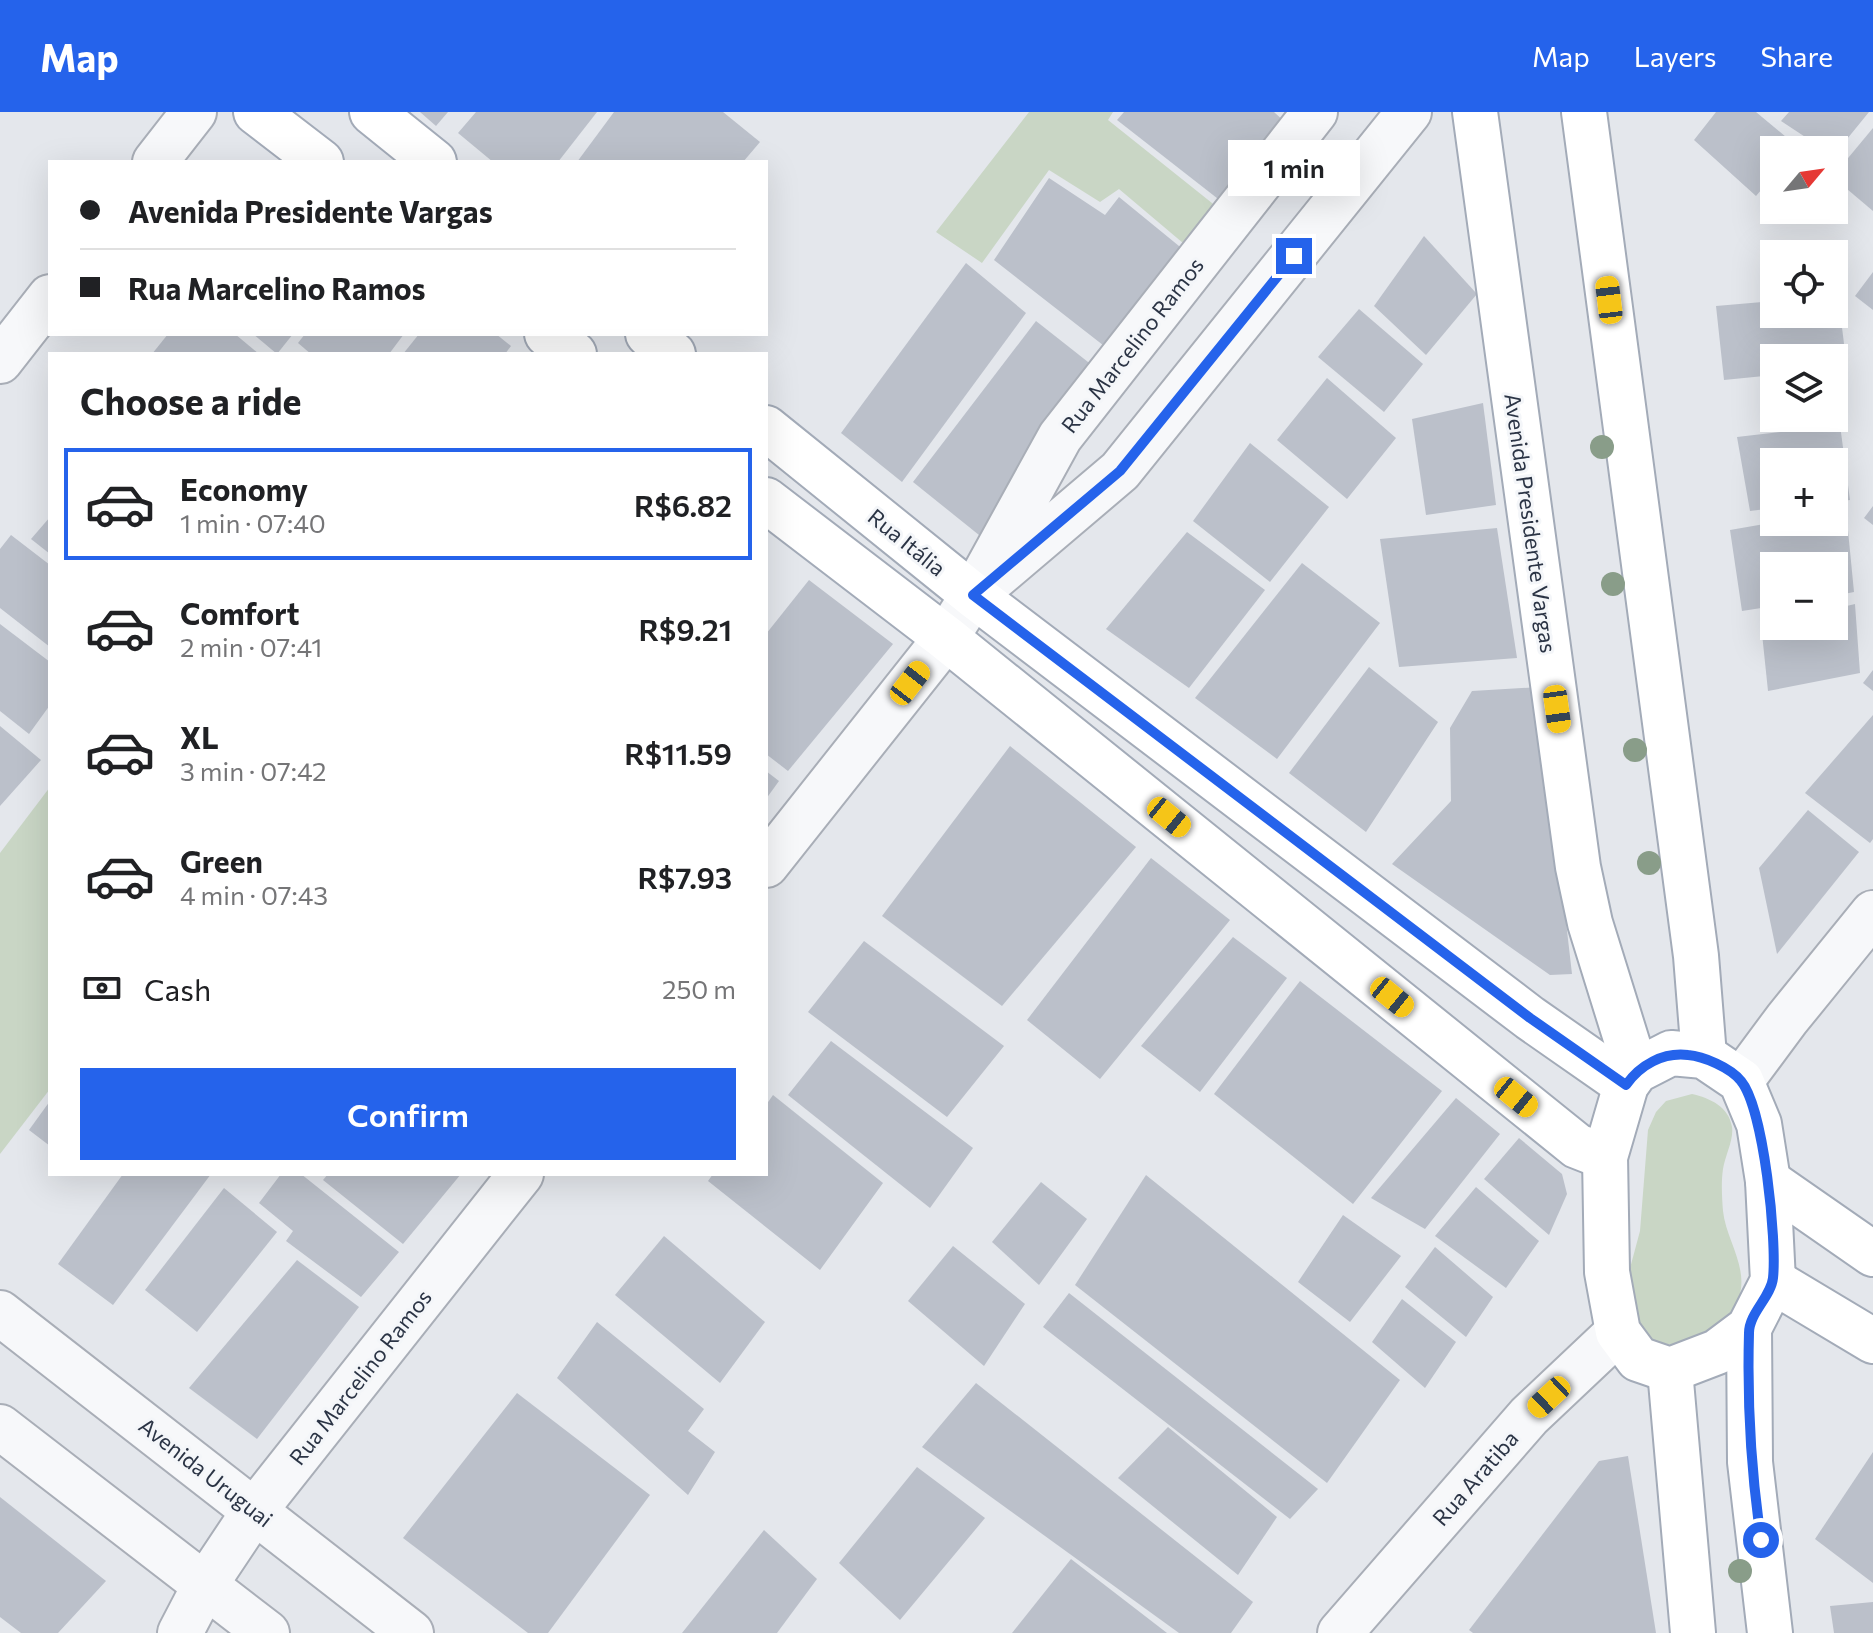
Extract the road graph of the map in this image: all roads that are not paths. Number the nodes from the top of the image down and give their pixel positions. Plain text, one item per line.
1 (194, 112) edge
2 (256, 112) edge
3 (372, 112) edge
4 (1315, 112) edge
5 (1409, 112) edge
6 (1475, 112) edge
7 (1584, 112) edge
8 (157, 160) edge
9 (318, 160) edge
10 (432, 160) edge
11 (48, 300) edge
12 (550, 336) edge
13 (650, 336) edge
14 (571, 352) edge
15 (670, 352) edge
16 (0, 361) edge
17 (768, 430) edge
18 (768, 502) edge
19 (973, 595) junction
20 (946, 638) junction
21 (768, 862) edge
22 (1873, 913) edge
23 (1704, 1056) junction
24 (1631, 1078) junction
25 (1741, 1081) junction
26 (1605, 1157) junction
27 (519, 1176) edge
28 (1768, 1181) junction
29 (1873, 1254) edge
30 (1773, 1281) junction
31 (0, 1313) edge
32 (1749, 1328) junction
33 (1618, 1332) junction
34 (1873, 1341) edge
35 (1670, 1370) junction
36 (0, 1427) edge
37 (255, 1510) junction
38 (205, 1585) junction
39 (153, 1633) edge
40 (180, 1633) edge
41 (267, 1633) edge
42 (411, 1633) edge
43 (1340, 1633) edge
44 (1693, 1633) edge
45 (1770, 1633) edge

1 - 8 street
2 - 9 main road
3 - 10 main road
4 - 19 street, Rua Marcelino Ramos
5 - 19 street, Rua Marcelino Ramos
6 - 24 main road, Avenida Presidente Vargas
7 - 23 main road
11 - 16 street
12 - 14 main road
13 - 15 main road
17 - 19 main road, Rua Itália
18 - 20 main road
19 - 20 street, Rua Marcelino Ramos
19 - 24 main road, Rua Itália
20 - 21 street, Rua Marcelino Ramos
20 - 26 main road
22 - 25 street
23 - 24 main road
23 - 25 main road
24 - 26 main road
25 - 28 main road
26 - 33 main road
27 - 37 street, Rua Marcelino Ramos
28 - 29 main road
28 - 30 main road
30 - 32 main road
30 - 34 main road
31 - 37 street, Avenida Uruguai
32 - 35 main road
32 - 45 main road
33 - 35 main road
33 - 43 street, Rua Aratiba
35 - 44 main road
36 - 38 street
37 - 38 street, Rua Marcelino Ramos
37 - 42 street, Avenida Uruguai
38 - 39 street, Rua Marcelino Ramos
38 - 40 street, Rua Marcelino Ramos
38 - 41 street

